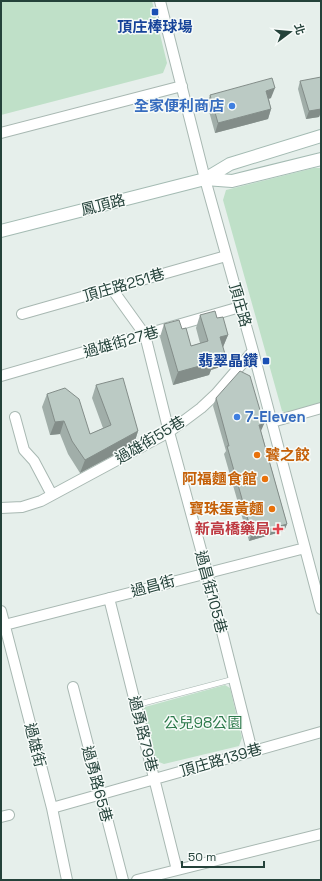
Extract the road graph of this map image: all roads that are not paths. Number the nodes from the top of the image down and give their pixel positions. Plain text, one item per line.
1 (160, 1) edge
2 (182, 86) junction
3 (1, 133) edge
4 (321, 136) edge
5 (321, 159) edge
6 (205, 179) junction
7 (1, 231) edge
8 (226, 256) junction
9 (112, 289) junction
10 (240, 307) junction
11 (22, 314) dead end
12 (145, 335) junction
13 (252, 351) junction
14 (2, 373) edge
15 (321, 408) edge
16 (15, 417) dead end
17 (272, 422) junction
18 (169, 432) junction
19 (52, 495) junction
20 (1, 508) edge
21 (305, 548) junction
22 (207, 572) junction
23 (109, 598) junction
24 (321, 609) edge
25 (1, 611) edge
26 (3, 625) edge
27 (234, 679) junction
28 (73, 687) dead end
29 (136, 705) junction
30 (321, 732) edge
31 (252, 751) junction
32 (154, 779) junction
33 (100, 795) junction
34 (52, 808) junction
35 (321, 834) edge
36 (177, 870) junction
37 (67, 880) edge
38 (123, 880) edge
39 (138, 880) edge

1 - 2 street, 頂庄路
2 - 3 street
2 - 6 street, 頂庄路
4 - 6 main road, 鳳頂路
5 - 6 main road, 鳳頂路
6 - 7 main road, 鳳頂路
6 - 8 street, 頂庄路
8 - 9 street, 頂庄路251巷
8 - 10 street, 頂庄路
9 - 11 street, 頂庄路251巷
9 - 12 street
10 - 12 street, 過雄街27巷
10 - 13 street, 頂庄路
12 - 14 street, 過雄街27巷
12 - 18 street, 過昌街105巷
13 - 17 street, 頂庄路
13 - 18 street, 過雄街55巷
15 - 17 street
16 - 19 street
17 - 21 street, 頂庄路
18 - 19 street, 過雄街55巷
18 - 22 street, 過昌街105巷
19 - 20 street, 過雄街55巷
21 - 22 street, 過昌街
21 - 24 street, 頂庄路
22 - 23 street, 過昌街
22 - 27 street, 過昌街105巷
23 - 26 street, 過昌街
23 - 29 street, 過勇路79巷
25 - 26 street, 過雄街
26 - 34 street, 過雄街
27 - 29 lane
27 - 31 street, 過昌街105巷
28 - 33 street, 過勇路65巷
29 - 32 street, 過勇路79巷
30 - 31 street, 頂庄路139巷
31 - 32 street, 頂庄路139巷
32 - 33 street, 頂庄路139巷
32 - 36 street, 過勇路79巷
33 - 34 street, 頂庄路139巷
33 - 38 street, 過勇路65巷
34 - 37 street, 過雄街
35 - 36 street
36 - 39 street

